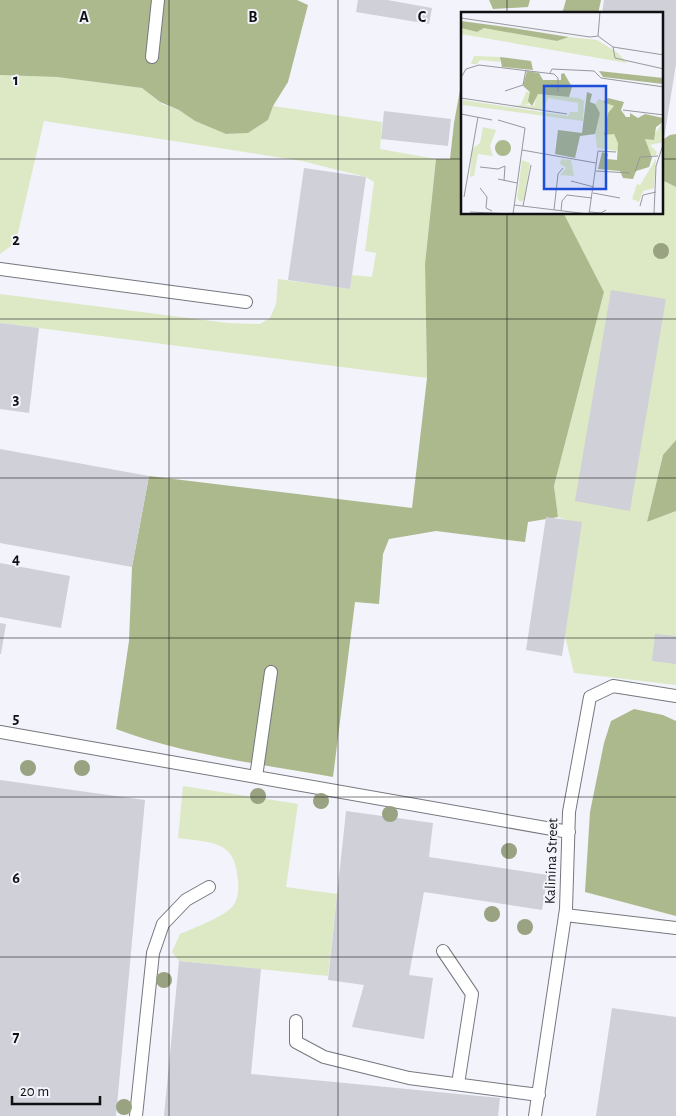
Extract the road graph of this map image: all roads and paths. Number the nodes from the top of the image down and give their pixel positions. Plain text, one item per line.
1 (158, 0) edge
2 (152, 57) dead end
3 (0, 269) edge
4 (246, 302) dead end
5 (271, 672) dead end
6 (676, 696) edge
7 (0, 732) edge
8 (256, 777) junction
9 (569, 832) junction
10 (209, 887) dead end
11 (565, 914) junction
12 (676, 928) edge
13 (443, 951) dead end
14 (296, 1021) dead end
15 (458, 1084) junction
16 (539, 1095) junction
17 (136, 1116) edge
18 (536, 1116) edge

1 - 2 lane
3 - 4 lane
5 - 8 lane
6 - 9 lane, Kalinina Street
7 - 8 lane
8 - 9 lane
9 - 11 lane, Kalinina Street
10 - 17 lane
11 - 12 lane
11 - 16 lane, Kalinina Street
13 - 15 lane
14 - 15 lane
15 - 16 lane
16 - 18 lane, Kalinina Street

